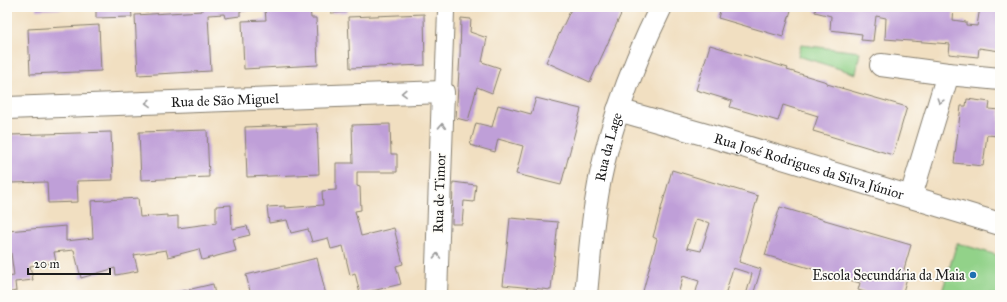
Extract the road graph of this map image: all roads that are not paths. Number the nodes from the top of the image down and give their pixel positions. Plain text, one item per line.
1 (661, 7) edge
2 (446, 11) dead end
3 (881, 65) dead end
4 (948, 74) junction
5 (1000, 79) edge
6 (443, 92) junction
7 (7, 108) edge
8 (618, 110) junction
9 (911, 196) junction
10 (1000, 224) edge
11 (436, 295) edge
12 (586, 295) edge

1 - 8 street, Rua da Lage
2 - 6 lane
3 - 4 street
4 - 5 street
4 -> 9 street
6 -> 7 street, Rua de São Miguel
11 -> 6 street, Rua de Timor
8 - 9 street, Rua José Rodrigues da Silva Júnior
8 - 12 street, Rua da Lage
9 - 10 street, Rua José Rodrigues da Silva Júnior

